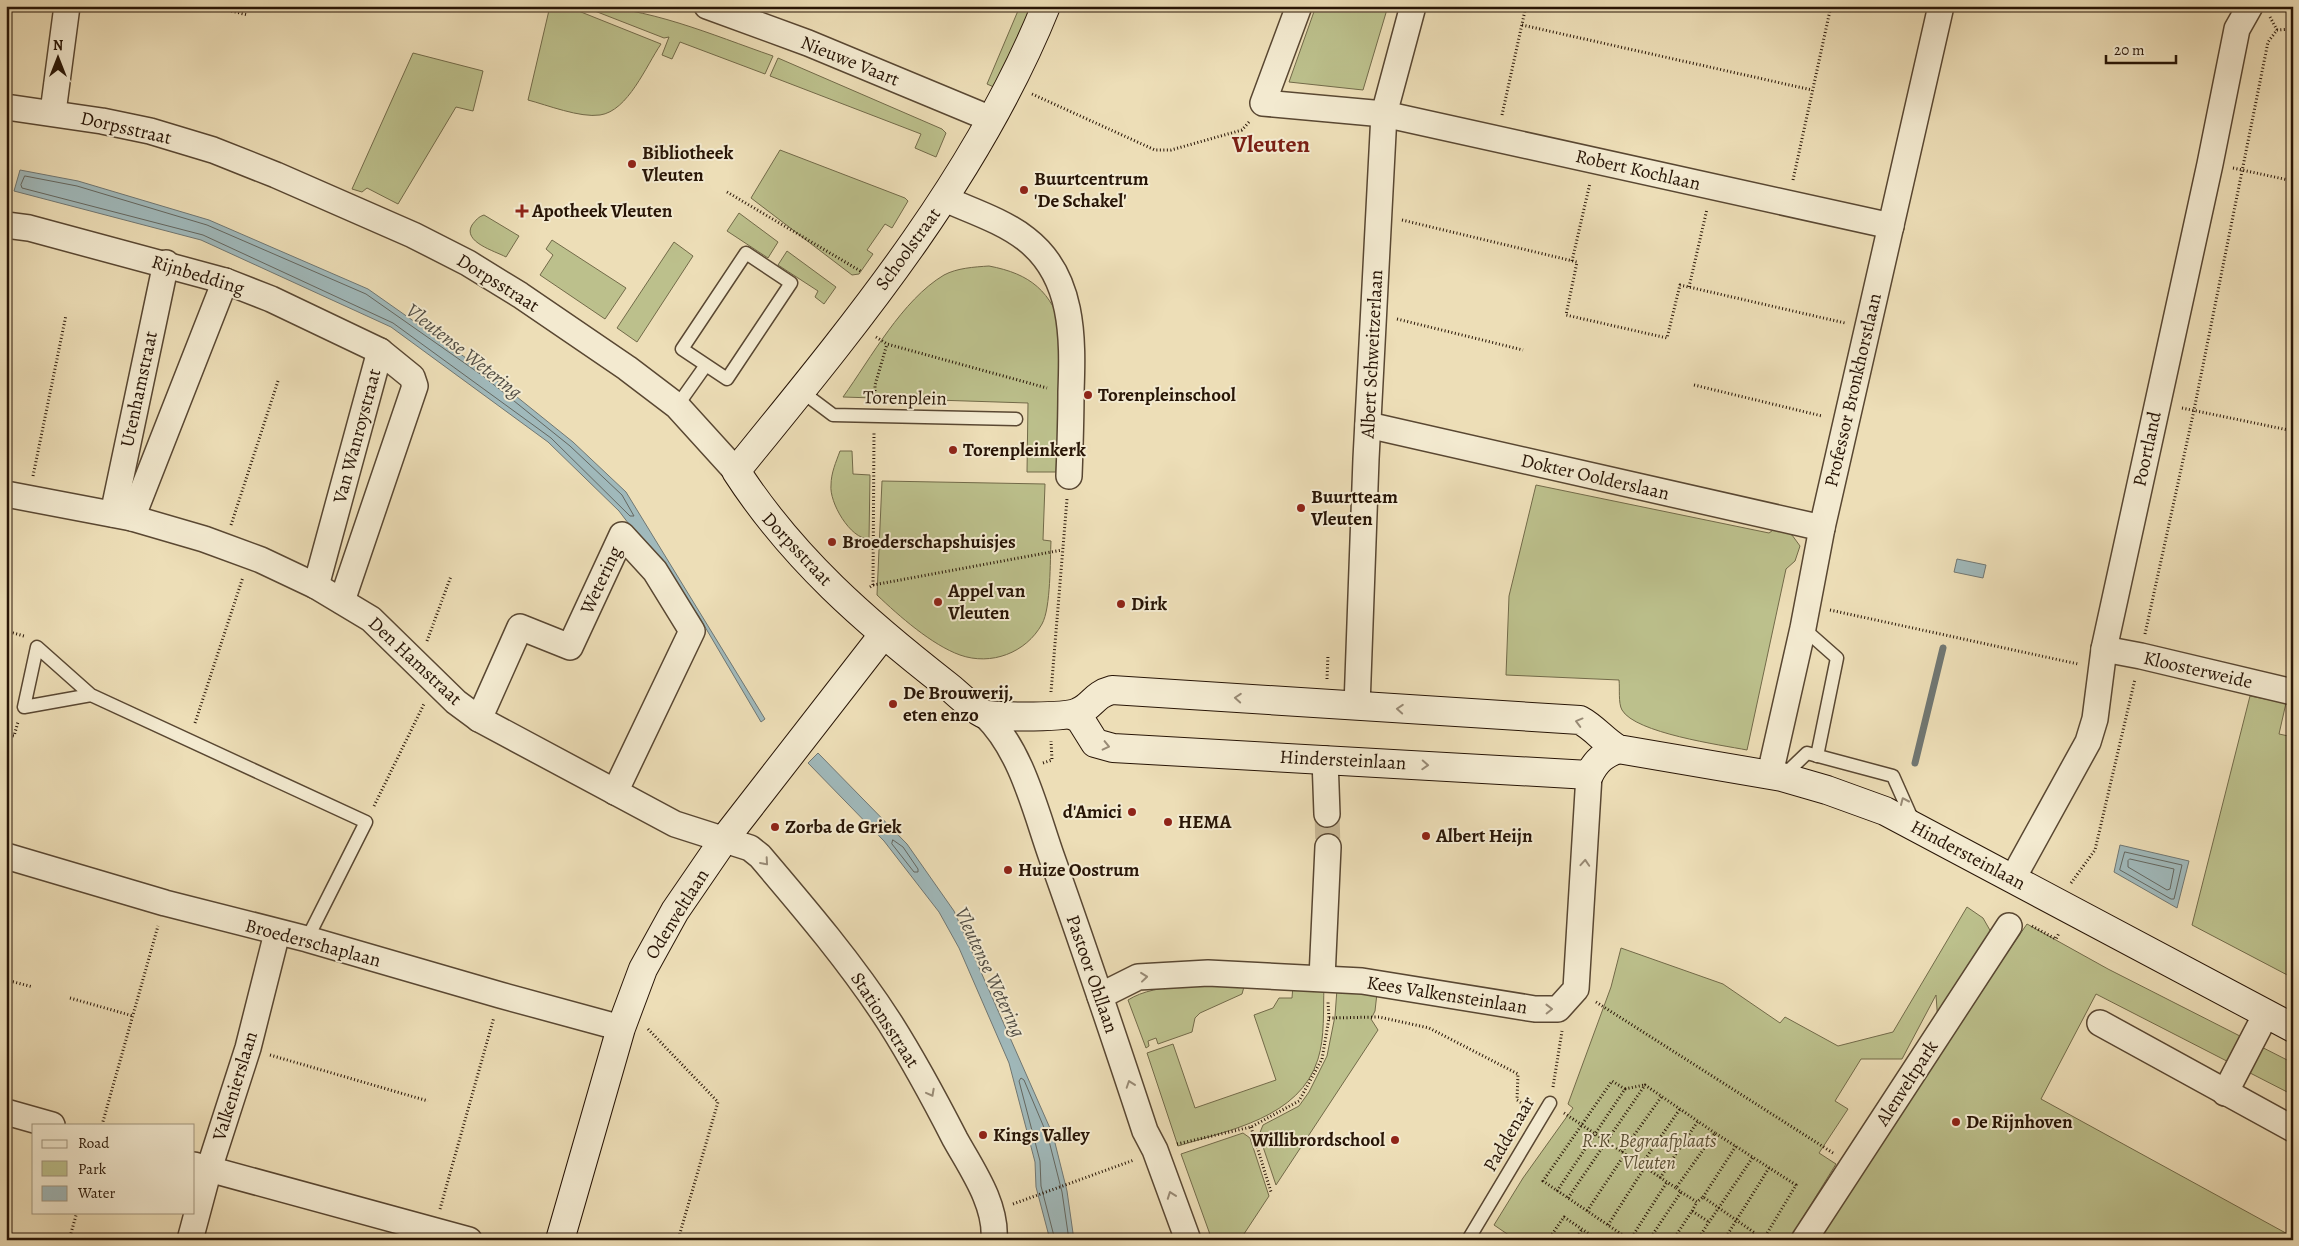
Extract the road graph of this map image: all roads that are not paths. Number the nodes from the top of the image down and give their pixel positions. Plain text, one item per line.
1 (67, 6) edge
2 (707, 6) edge
3 (1046, 6) edge
4 (1299, 6) edge
5 (1413, 6) edge
6 (1941, 6) edge
7 (2250, 6) edge
8 (6, 107) edge
9 (53, 112) junction
10 (1384, 114) junction
11 (990, 120) junction
12 (945, 199) junction
13 (6, 225) edge
14 (1891, 226) junction
15 (166, 264) junction
16 (225, 281) junction
17 (380, 351) junction
18 (706, 365) junction
19 (801, 391) junction
20 (677, 406) junction
21 (1016, 419) dead end
22 (1368, 425) junction
23 (736, 471) junction
24 (1069, 476) road end
25 (17, 496) edge
26 (123, 516) junction
27 (1822, 528) junction
28 (316, 586) junction
29 (342, 601) junction
30 (1805, 616) junction
31 (883, 635) junction
32 (2102, 659) junction
33 (2293, 692) edge
34 (91, 695) junction
35 (1357, 706) junction
36 (985, 715) junction
37 (1061, 715) junction
38 (479, 718) junction
39 (1618, 749) junction
40 (1812, 755) junction
41 (1325, 759) junction
42 (1589, 775) junction
43 (1776, 775) junction
44 (615, 792) junction
45 (1327, 814) tunnel mouth
46 (1916, 827) junction
47 (723, 841) junction
48 (1328, 846) tunnel mouth
49 (6, 856) edge
50 (2013, 878) junction
51 (2009, 926) dead end
52 (277, 933) junction
53 (307, 939) junction
54 (1322, 978) junction
55 (1100, 996) junction
56 (2266, 1014) junction
57 (625, 1018) junction
58 (2100, 1022) dead end
59 (2293, 1028) edge
60 (2224, 1093) junction
61 (1550, 1103) road end
62 (6, 1112) edge
63 (48, 1124) edge
64 (2293, 1129) edge
65 (201, 1167) edge
66 (195, 1207) edge
67 (194, 1214) edge
68 (190, 1240) edge
69 (469, 1240) edge
70 (560, 1240) edge
71 (994, 1240) edge
72 (1188, 1240) edge
73 (1468, 1240) edge
74 (1804, 1240) edge

1 - 9 street
2 - 11 street, Nieuwe Vaart
3 - 11 street, Schoolstraat
4 - 10 street, Robert Kochlaan
5 - 10 street, Albert Schweitzerlaan
6 - 14 street, Professor Bronkhorstlaan
7 - 32 street, Poortland
8 - 9 street, Dorpsstraat
9 - 20 street, Dorpsstraat
10 - 14 street, Robert Kochlaan
10 - 22 street, Albert Schweitzerlaan
11 - 12 street, Schoolstraat
12 - 19 street, Schoolstraat
12 - 24 street
13 - 15 street, Rijnbedding
14 - 27 street, Professor Bronkhorstlaan
15 - 16 street, Rijnbedding
15 - 26 street, Utenhamstraat
16 - 17 street, Rijnbedding
16 - 26 street, Utenhamstraat
17 - 28 street, Van Wanroystraat
17 - 29 street, Van Wanroystraat
18 - 18 lane
18 - 20 lane
19 - 21 lane, Torenplein
19 - 23 street, Schoolstraat
20 - 23 street, Dorpsstraat
22 - 27 street, Dokter Oolderslaan
22 - 35 street, Albert Schweitzerlaan
23 - 31 street, Dorpsstraat
25 - 26 street, Den Hamstraat
26 - 28 street, Den Hamstraat
27 - 30 street, Professor Bronkhorstlaan
28 - 29 street, Den Hamstraat
29 - 38 street, Den Hamstraat
30 - 40 lane
30 - 43 street, Professor Bronkhorstlaan
31 - 36 street
31 - 47 street, Odenveltlaan
32 - 33 street, Kloosterweide
32 - 50 street, Poortland
34 - 34 lane
34 - 53 lane
35 -> 37 street, Hindersteinlaan
39 -> 35 street, Hindersteinlaan
36 - 37 street
36 - 55 street, Pastoor Ohllaan
37 -> 41 street, Hindersteinlaan
38 - 44 street, Den Hamstraat
38 - 44 street, Wetering
39 - 42 street
39 - 43 street, Hindersteinlaan
40 - 43 lane
46 -> 40 lane
41 -> 42 street, Hindersteinlaan
41 - 45 street
54 -> 42 street, Kees Valkensteinlaan
43 - 46 street, Hindersteinlaan
44 - 47 street, Den Hamstraat
46 - 50 street, Hindersteinlaan
47 - 57 street, Odenveltlaan
47 -> 71 street, Stationsstraat
48 - 54 street
49 - 52 street, Broederschaplaan
50 - 56 street, Hindersteinlaan
51 - 74 street, Alenveltpark
52 - 53 street, Broederschaplaan
52 - 65 street, Valkenierslaan
53 - 57 street, Broederschaplaan
55 -> 54 street, Kees Valkensteinlaan
72 -> 55 street, Pastoor Ohllaan
56 - 59 street, Hindersteinlaan
56 - 60 street
57 - 70 street, Odenveltlaan
58 - 60 street
60 - 64 street
61 - 73 lane, Paddenaar
62 - 63 street
65 - 66 street, Valkenierslaan
65 - 69 street
67 - 68 street, Valkenierslaan

